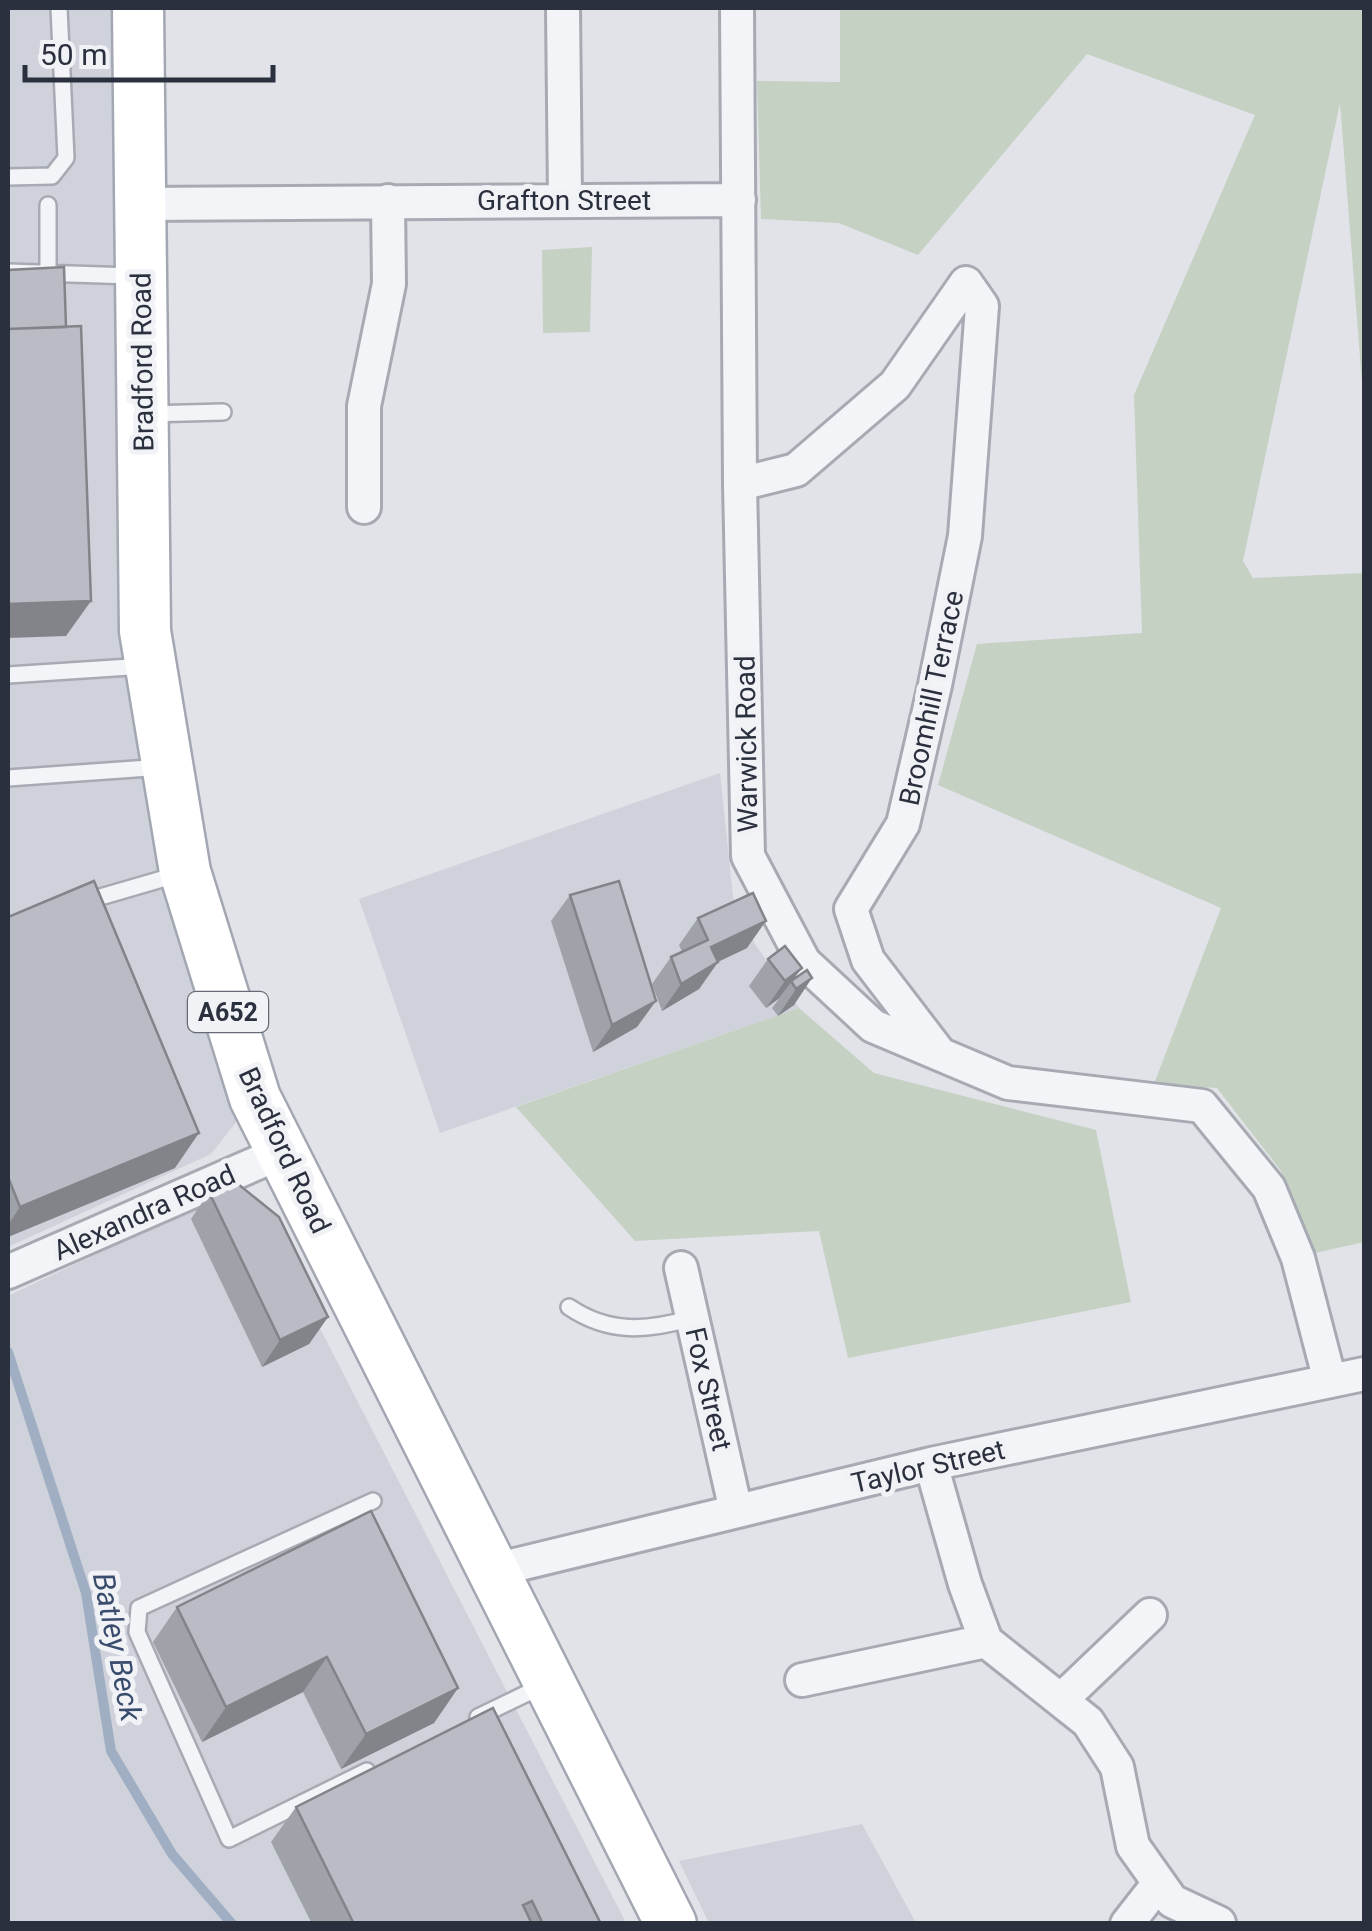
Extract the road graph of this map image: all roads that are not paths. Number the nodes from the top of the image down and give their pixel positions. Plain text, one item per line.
1 (59, 8) edge
2 (138, 8) edge
3 (562, 8) edge
4 (738, 8) edge
5 (8, 177) edge
6 (565, 199) junction
7 (739, 200) junction
8 (388, 201) junction
9 (139, 204) junction
10 (48, 206) dead end
11 (8, 272) edge
12 (48, 272) junction
13 (142, 277) junction
14 (222, 412) dead end
15 (143, 414) junction
16 (740, 484) junction
17 (364, 507) dead end
18 (149, 666) junction
19 (8, 675) edge
20 (167, 766) junction
21 (8, 778) edge
22 (185, 872) junction
23 (74, 905) edge
24 (943, 1057) junction
25 (280, 1152) junction
26 (680, 1268) dead end
27 (8, 1272) edge
28 (569, 1307) dead end
29 (692, 1318) junction
30 (1364, 1374) edge
31 (1330, 1380) junction
32 (931, 1464) junction
33 (372, 1501) dead end
34 (736, 1511) junction
35 (495, 1570) junction
36 (1150, 1615) dead end
37 (986, 1641) junction
38 (802, 1680) dead end
39 (550, 1682) junction
40 (1063, 1698) junction
41 (456, 1728) edge
42 (386, 1762) edge
43 (1159, 1883) junction
44 (662, 1917) edge
45 (1219, 1923) edge
46 (1128, 1924) edge

1 - 5 lane
2 - 9 main road, Bradford Road / A652
3 - 6 street
4 - 7 street, Warwick Road
6 - 7 street, Grafton Street
6 - 8 street, Grafton Street
7 - 16 street, Warwick Road
8 - 9 street, Grafton Street
8 - 17 street
9 - 13 main road, Bradford Road / A652
10 - 12 lane
11 - 12 lane
12 - 13 lane
13 - 15 main road, Bradford Road / A652
14 - 15 lane
15 - 18 main road, Bradford Road / A652
16 - 24 street, Warwick Road
16 - 24 street, Broomhill Terrace
18 - 19 lane
18 - 20 main road, Bradford Road / A652
20 - 21 lane
20 - 22 main road, Bradford Road / A652
22 - 23 lane
22 - 25 main road, Bradford Road / A652
24 - 31 street, Warwick Road
25 - 27 street, Alexandra Road
25 - 35 main road, Bradford Road / A652
26 - 29 street, Fox Street
28 - 29 lane
29 - 34 street, Fox Street
30 - 31 street, Taylor Street
31 - 32 street, Taylor Street
32 - 34 street, Taylor Street
32 - 37 street
33 - 42 lane
34 - 35 street, Taylor Street
35 - 39 main road, Bradford Road / A652
36 - 40 street
37 - 38 street
37 - 40 street
39 - 41 lane
39 - 44 main road, Bradford Road / A652
40 - 43 street
43 - 45 street
43 - 46 street

